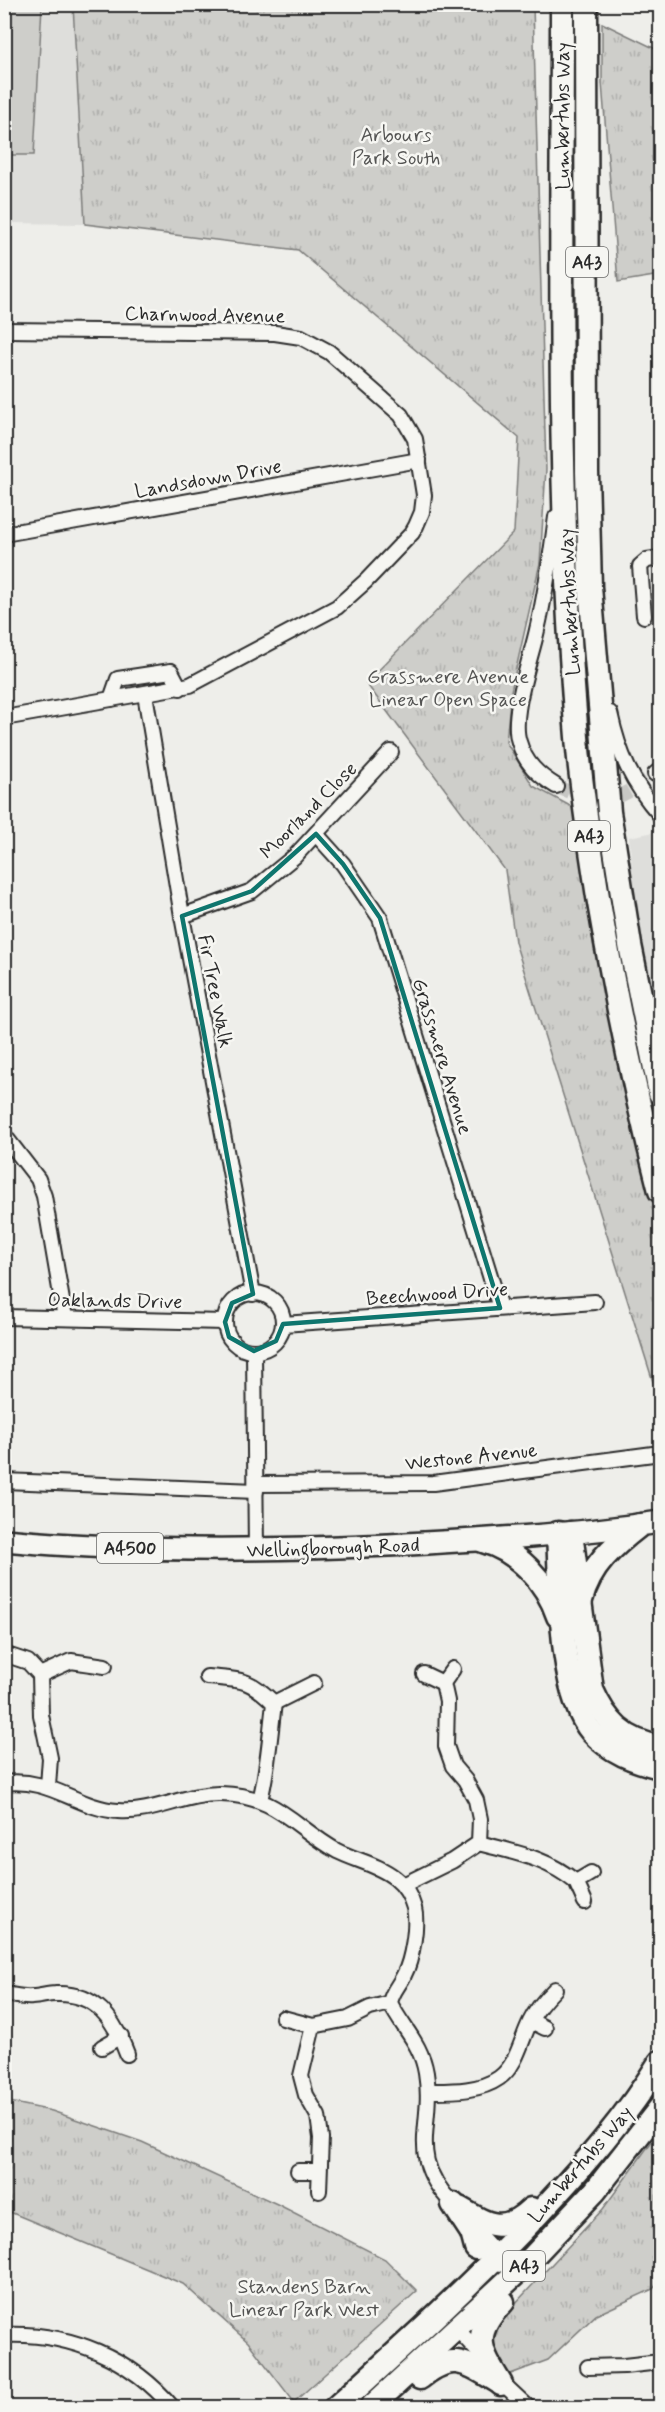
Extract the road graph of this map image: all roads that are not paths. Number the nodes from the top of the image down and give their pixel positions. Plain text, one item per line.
1 (562, 4) edge
2 (586, 4) edge
3 (4, 330) edge
4 (419, 460) junction
5 (563, 474) junction
6 (4, 534) edge
7 (660, 558) edge
8 (644, 616) dead end
9 (597, 687) junction
10 (180, 688) junction
11 (145, 694) junction
12 (111, 699) junction
13 (4, 718) edge
14 (391, 752) dead end
15 (556, 786) tunnel mouth
16 (660, 815) edge
17 (315, 834) junction
18 (182, 916) junction
19 (660, 1093) edge
20 (4, 1136) edge
21 (660, 1191) edge
22 (253, 1294) junction
23 (595, 1302) dead end
24 (500, 1308) junction
25 (4, 1317) edge
26 (65, 1318) junction
27 (225, 1322) junction
28 (283, 1324) junction
29 (254, 1351) junction
30 (653, 1454) dead end
31 (4, 1481) edge
32 (256, 1487) junction
33 (650, 1523) edge
34 (565, 1533) junction
35 (4, 1540) edge
36 (483, 1540) junction
37 (256, 1550) junction
38 (581, 1600) junction
39 (564, 1631) junction
40 (4, 1654) edge
41 (105, 1666) dead end
42 (453, 1669) dead end
43 (424, 1674) dead end
44 (40, 1675) junction
45 (207, 1677) dead end
46 (314, 1683) dead end
47 (443, 1683) junction
48 (274, 1703) junction
49 (660, 1747) edge
50 (660, 1767) edge
51 (4, 1783) edge
52 (48, 1786) junction
53 (260, 1800) junction
54 (479, 1843) junction
55 (591, 1873) dead end
56 (576, 1882) junction
57 (404, 1885) junction
58 (585, 1902) dead end
59 (555, 1989) dead end
60 (4, 1994) edge
61 (390, 2003) junction
62 (283, 2018) dead end
63 (531, 2021) junction
64 (313, 2026) junction
65 (545, 2028) dead end
66 (121, 2037) junction
67 (102, 2047) dead end
68 (127, 2054) dead end
69 (660, 2062) edge
70 (428, 2091) junction
71 (657, 2113) edge
72 (298, 2171) dead end
73 (319, 2171) junction
74 (566, 2184) junction
75 (319, 2191) dead end
76 (595, 2191) junction
77 (453, 2204) junction
78 (472, 2233) junction
79 (496, 2259) junction
80 (457, 2330) junction
81 (4, 2335) edge
82 (390, 2358) junction
83 (660, 2362) edge
84 (588, 2367) dead end
85 (501, 2384) junction
86 (173, 2408) edge
87 (335, 2408) edge
88 (350, 2408) edge
89 (370, 2408) edge
90 (387, 2408) edge
91 (529, 2408) edge

1 - 5 highway, Lumbertubs Way / A43
2 - 9 highway, Lumbertubs Way / A43
3 - 4 street, Charnwood Avenue
4 - 6 street, Landsdown Drive
4 - 10 street, Charnwood Avenue
5 - 15 street
5 - 21 highway, Lumbertubs Way / A43
7 - 8 street
9 - 16 street
9 - 19 highway, Lumbertubs Way / A43
10 - 11 street, Charnwood Avenue
10 - 12 street
11 - 12 street, Charnwood Avenue
11 - 18 street, Fir Tree Walk
12 - 13 street, Charnwood Avenue
14 - 17 street, Moorland Close
17 - 18 street, Moorland Close
17 - 24 street, Grassmere Avenue
18 - 22 street, Fir Tree Walk
20 - 26 street
22 - 27 street
22 - 28 street
23 - 24 street, Beechwood Drive
24 - 28 street, Beechwood Drive
25 - 26 street, Oaklands Drive
26 - 27 street, Oaklands Drive
27 - 29 street
28 - 29 street
29 - 32 street
30 - 32 street, Westone Avenue
31 - 32 street, Westone Avenue
32 - 37 street
33 - 34 main road, Wellingborough Road / A4500
33 - 38 highway
34 - 36 main road, Wellingborough Road / A4500
34 - 38 highway
34 - 39 highway
35 - 37 main road, Wellingborough Road / A4500
36 - 37 main road, Wellingborough Road / A4500
36 - 39 highway
38 - 49 highway
39 - 50 highway
40 - 44 street
41 - 44 street
42 - 47 street
43 - 47 street
44 - 52 street
45 - 48 street
46 - 48 street
47 - 54 street
48 - 53 street
51 - 52 street
52 - 53 street
53 - 57 street
54 - 56 street
54 - 57 street
55 - 56 street
56 - 58 street
57 - 61 street
59 - 63 street
60 - 66 street
61 - 64 street
61 - 70 street
62 - 64 street
63 - 65 street
63 - 70 street
64 - 73 street
66 - 67 street
66 - 68 street
69 - 74 highway, Lumbertubs Way / A43
70 - 77 street
71 - 76 highway, Lumbertubs Way / A43
71 - 79 highway
72 - 73 street
73 - 75 street
74 - 77 highway
74 - 79 highway, Lumbertubs Way / A43
76 - 80 highway, Lumbertubs Way / A43
76 - 85 highway
77 - 78 highway
78 - 79 highway
78 - 82 highway
79 - 82 highway, Lumbertubs Way / A43
80 - 85 street
80 - 88 highway
80 - 89 highway, Lumbertubs Way / A43
81 - 86 street
82 - 87 highway, Lumbertubs Way / A43
83 - 84 street
85 - 90 highway
85 - 91 street

